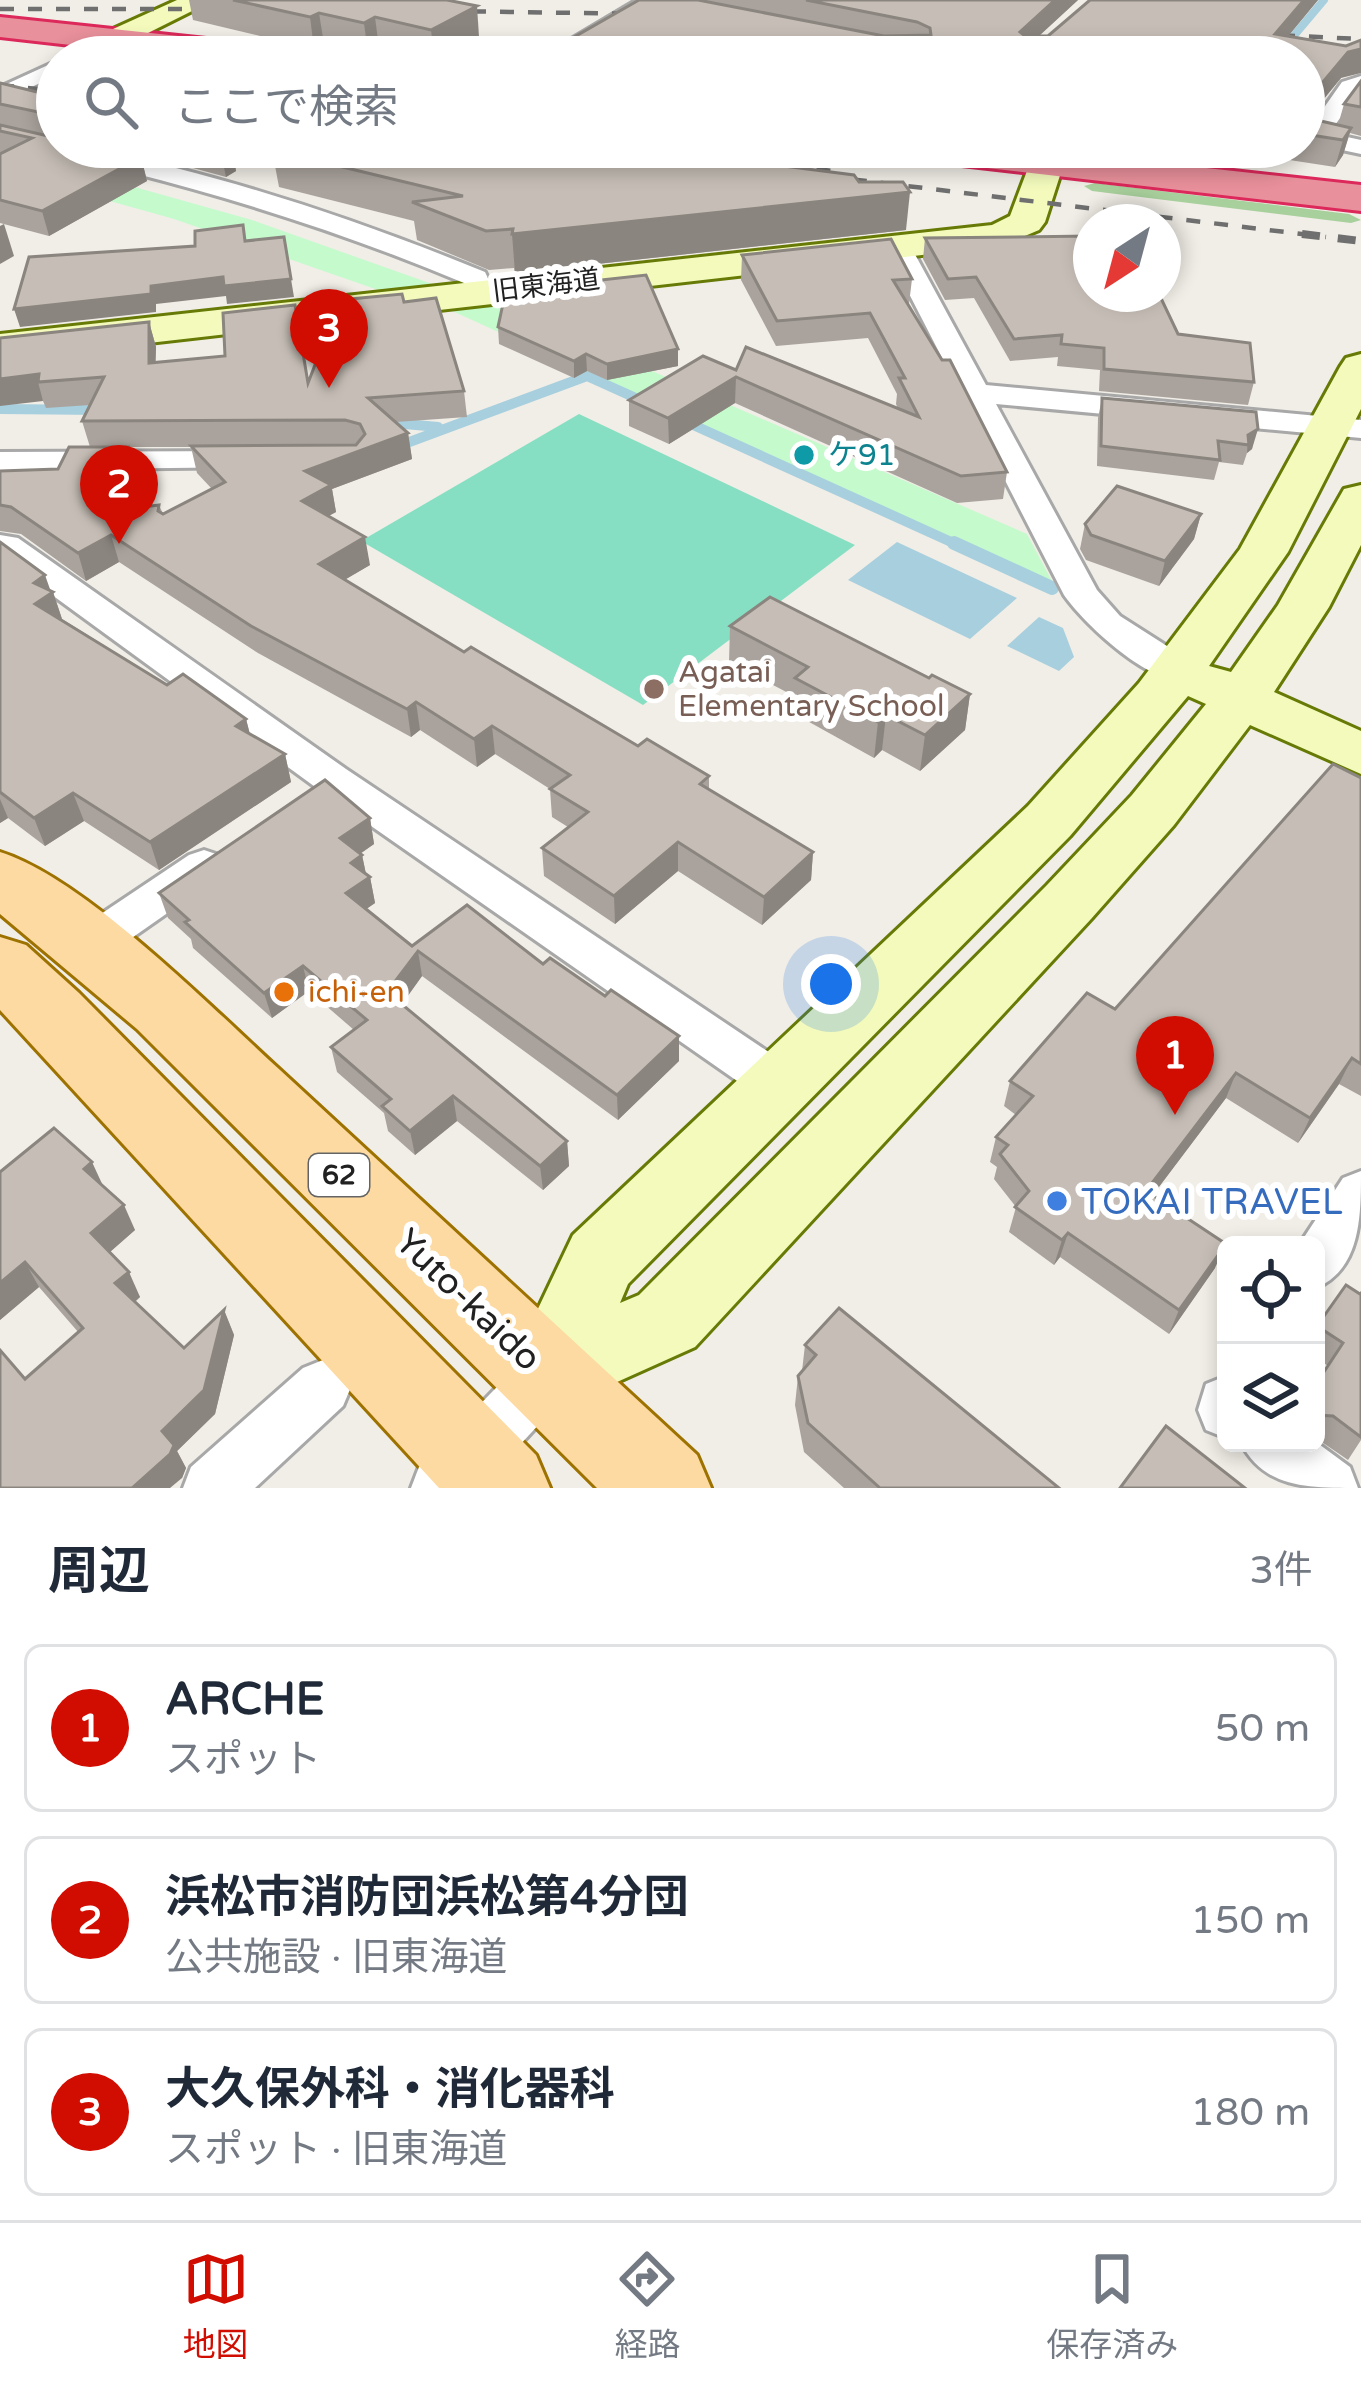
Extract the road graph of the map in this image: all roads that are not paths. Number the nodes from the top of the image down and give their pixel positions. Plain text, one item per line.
1 (200, 0) edge
2 (649, 3) edge
3 (0, 27) edge
4 (40, 36) edge
5 (120, 36) edge
6 (590, 36) edge
7 (0, 40) edge
8 (36, 43) edge
9 (36, 77) edge
10 (1361, 83) edge
11 (0, 95) edge
12 (1325, 117) edge
13 (0, 136) edge
14 (1325, 139) edge
15 (36, 144) edge
16 (1361, 147) edge
17 (146, 168) edge
18 (1043, 168) edge
19 (1141, 168) edge
20 (1217, 168) edge
21 (1361, 179) edge
22 (1361, 198) edge
23 (898, 247) junction
24 (482, 293) junction
25 (0, 347) edge
26 (1361, 367) edge
27 (976, 393) junction
28 (1346, 428) edge
29 (280, 460) edge
30 (0, 461) edge
31 (1361, 499) edge
32 (0, 545) edge
33 (1179, 671) junction
34 (1240, 699) junction
35 (1361, 754) edge
36 (332, 779) junction
37 (295, 804) edge
38 (239, 842) edge
39 (0, 878) edge
40 (90, 944) junction
41 (0, 965) edge
42 (780, 1085) junction
43 (1359, 1201) edge
44 (1325, 1251) edge
45 (548, 1375) junction
46 (323, 1387) dead end
47 (1282, 1452) edge
48 (472, 1477) edge
49 (212, 1488) edge
50 (664, 1488) edge
51 (1329, 1488) edge

1 - 5 street
2 - 6 street
3 - 4 highway
7 - 8 highway
9 - 11 street
10 - 12 street
13 - 15 street
14 - 16 street
17 - 24 street
18 - 23 street, 旧東海道
19 - 22 highway
20 - 21 highway
23 - 24 street, 旧東海道
23 - 27 street
24 - 25 street, 旧東海道
26 - 28 street
27 - 28 street
27 - 33 street
28 - 33 street
29 - 30 street
31 - 34 street
32 - 36 street
33 - 34 street
33 - 42 street
34 - 35 street
34 - 45 street
36 - 37 street
36 - 42 street
38 - 40 street
39 - 40 main road, Yuto-kaido / 62
40 - 45 main road, Yuto-kaido / 62
41 - 48 main road
42 - 45 street
43 - 44 street
45 - 48 street
45 - 50 main road, Yuto-kaido / 62
46 - 49 street
47 - 51 street

